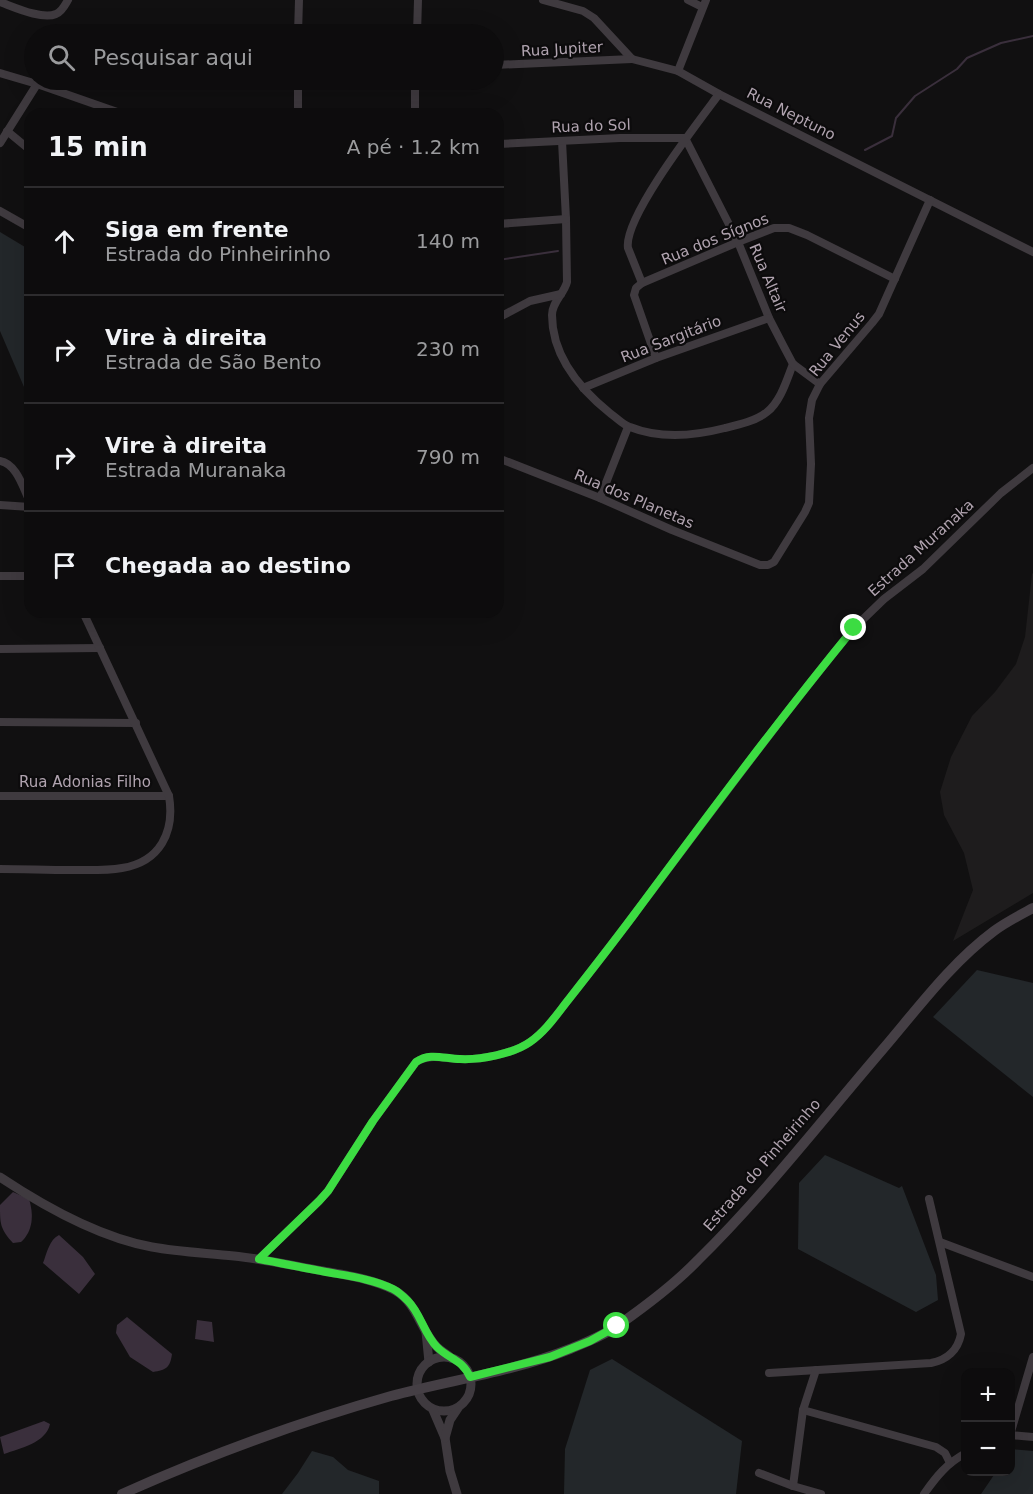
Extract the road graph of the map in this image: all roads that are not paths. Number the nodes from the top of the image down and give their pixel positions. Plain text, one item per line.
1 (68, 0) edge
2 (299, 0) edge
3 (418, 0) edge
4 (543, 0) edge
5 (688, 0) edge
6 (0, 2) edge
7 (704, 4) edge
8 (298, 24) edge
9 (417, 24) edge
10 (632, 59) junction
11 (504, 65) edge
12 (678, 71) junction
13 (0, 73) edge
14 (24, 79) edge
15 (33, 90) edge
16 (59, 90) edge
17 (298, 90) edge
18 (415, 90) edge
19 (720, 94) junction
20 (107, 108) edge
21 (298, 108) edge
22 (415, 108) edge
23 (7, 131) junction
24 (685, 138) junction
25 (562, 141) junction
26 (0, 143) edge
27 (504, 144) edge
28 (24, 145) edge
29 (930, 200) junction
30 (0, 211) edge
31 (566, 219) junction
32 (504, 224) edge
33 (24, 225) edge
34 (738, 242) junction
35 (1033, 252) edge
36 (895, 279) junction
37 (642, 284) junction
38 (561, 294) junction
39 (504, 315) edge
40 (769, 318) junction
41 (656, 358) junction
42 (793, 364) junction
43 (820, 384) junction
44 (583, 388) junction
45 (628, 427) junction
46 (0, 460) edge
47 (504, 460) edge
48 (1033, 468) edge
49 (24, 489) edge
50 (600, 498) junction
51 (0, 505) edge
52 (24, 507) edge
53 (760, 565) joint
54 (0, 576) edge
55 (24, 576) edge
56 (86, 618) edge
57 (100, 648) junction
58 (0, 649) edge
59 (0, 722) edge
60 (136, 723) junction
61 (0, 796) edge
62 (169, 796) junction
63 (0, 869) edge
64 (1033, 908) edge
65 (0, 1177) edge
66 (929, 1200) dead end
67 (940, 1242) junction
68 (259, 1259) junction
69 (1033, 1277) edge
70 (425, 1330) junction
71 (452, 1358) junction
72 (1033, 1360) edge
73 (429, 1362) junction
74 (816, 1370) junction
75 (769, 1373) dead end
76 (470, 1377) junction
77 (417, 1390) junction
78 (458, 1408) junction
79 (433, 1410) junction
80 (803, 1410) junction
81 (1015, 1422) edge
82 (1015, 1435) edge
83 (1033, 1437) edge
84 (445, 1438) junction
85 (961, 1456) edge
86 (950, 1463) junction
87 (759, 1473) dead end
88 (793, 1486) junction
89 (122, 1494) edge
90 (457, 1494) edge
91 (821, 1494) edge
92 (924, 1494) edge

1 - 6 street
2 - 8 street
3 - 9 street
4 - 10 street
5 - 7 street
7 - 12 street
10 - 11 street, Rua Jupiter
10 - 12 street, Rua Neptuno
12 - 19 street, Rua Neptuno
13 - 14 street
15 - 23 street
16 - 20 street
17 - 21 street
18 - 22 street
19 - 24 street
19 - 29 street, Rua Neptuno
23 - 26 street
23 - 28 street
24 - 25 street, Rua do Sol
24 - 34 street, Rua Altair
24 - 37 street
25 - 27 street, Rua do Sol
25 - 31 street
29 - 35 street, Rua Neptuno
29 - 36 street, Rua Venus
30 - 33 street
31 - 32 street
31 - 38 street
34 - 36 street, Rua dos Sígnos
34 - 37 street, Rua dos Sígnos
34 - 40 street, Rua Altair
36 - 43 street, Rua Venus
37 - 41 street
38 - 39 street
38 - 44 street
40 - 41 street, Rua Sargitário
40 - 42 street, Rua Altair
41 - 44 street, Rua Sargitário
42 - 43 street
42 - 45 street
43 - 53 street, Rua Venus
44 - 45 street
45 - 50 street
46 - 49 street
47 - 50 street, Rua dos Planetas
48 - 68 street, Estrada Muranaka
50 - 53 street, Rua dos Planetas
51 - 52 street
54 - 55 street
56 - 57 street
57 - 58 street
57 - 60 street
59 - 60 street
60 - 62 street
61 - 62 street, Rua Adonias Filho
62 - 63 street
64 - 76 main road, Estrada do Pinheirinho
65 - 68 street
66 - 67 street
67 - 69 street
67 - 74 street
68 - 70 street
70 - 71 street
70 - 73 street
71 - 73 street
71 - 76 street
72 - 81 street
73 - 77 street
74 - 75 street
74 - 80 street
76 - 77 main road, Estrada do Pinheirinho
76 - 78 street
77 - 79 street
77 - 89 main road, Estrada do Pinheirinho
78 - 79 street
78 - 84 street
79 - 84 street
80 - 86 street
80 - 88 street
82 - 83 street
84 - 90 street
85 - 86 street
86 - 92 street
87 - 88 street
88 - 91 street

